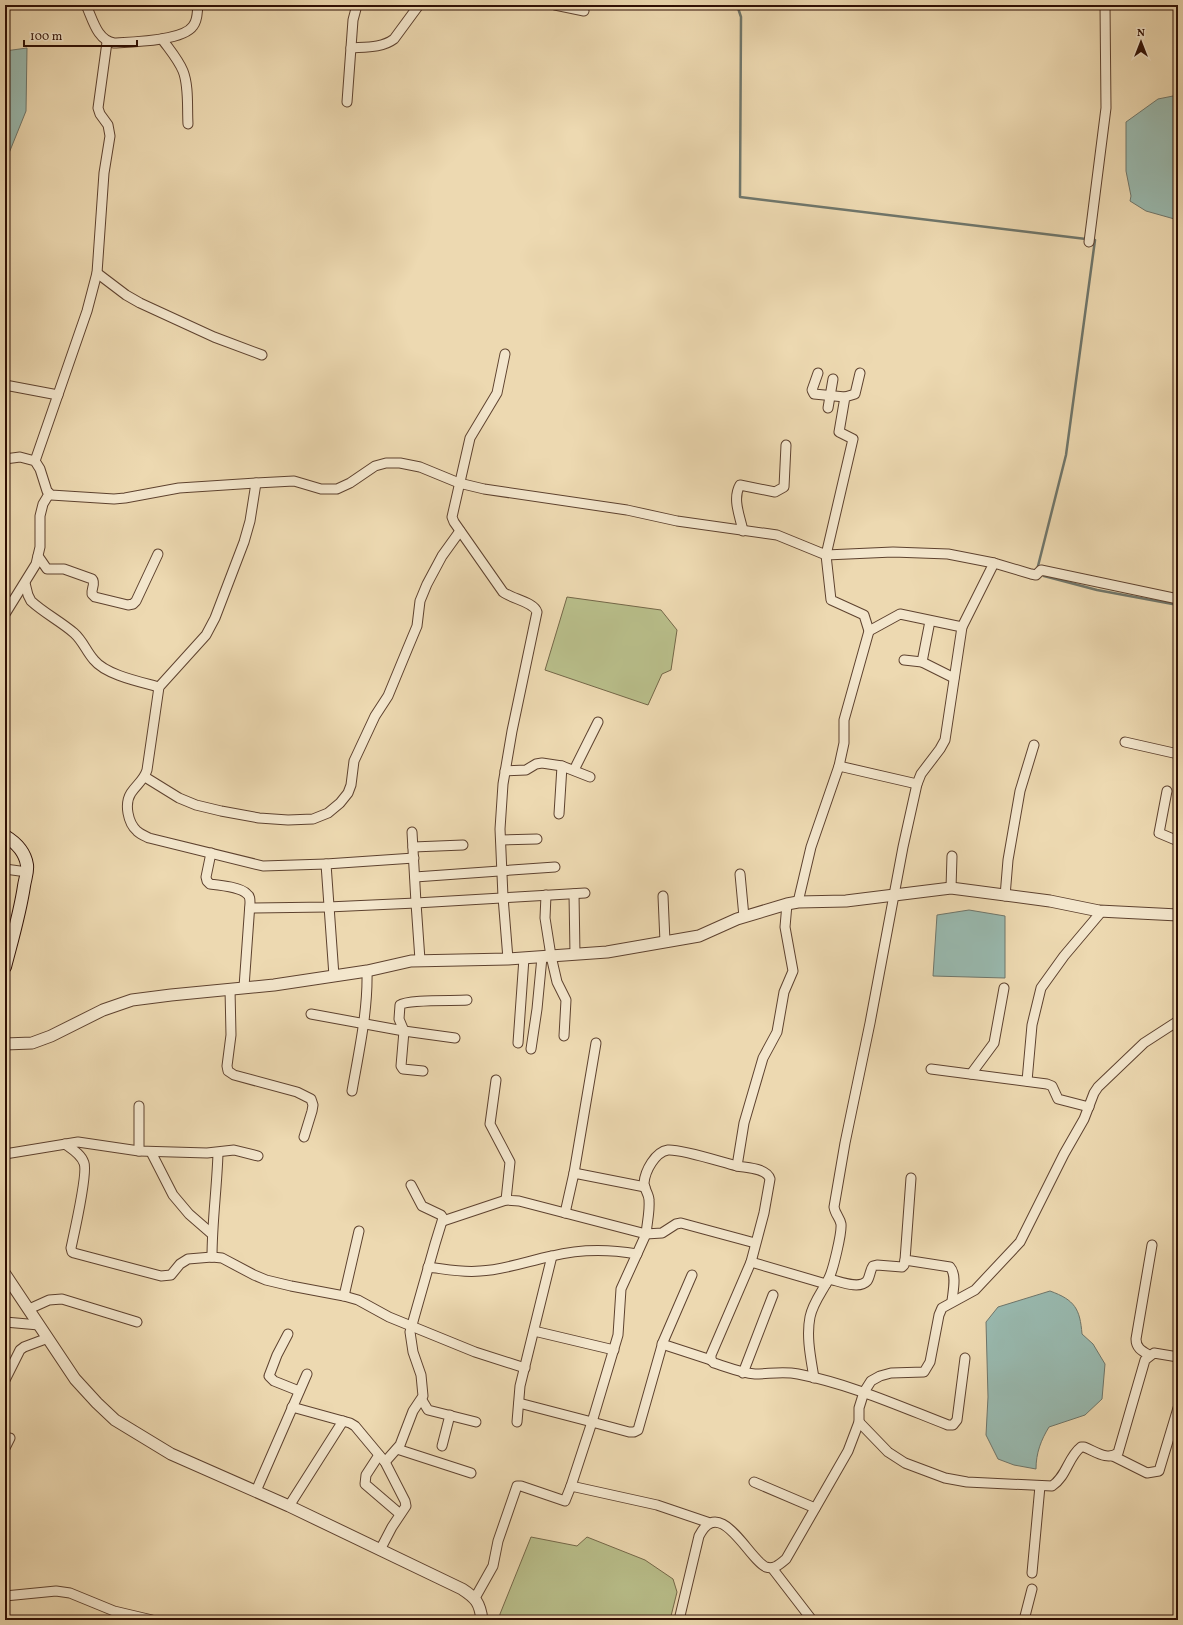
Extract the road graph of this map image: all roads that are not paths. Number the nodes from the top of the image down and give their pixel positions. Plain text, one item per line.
1 (86, 5) edge
2 (198, 5) edge
3 (357, 5) edge
4 (418, 5) edge
5 (555, 5) edge
6 (1105, 5) edge
7 (584, 11) dead end
8 (162, 39) junction
9 (107, 42) junction
10 (351, 48) junction
11 (347, 102) dead end
12 (188, 124) dead end
13 (1089, 242) dead end
14 (97, 273) junction
15 (505, 354) dead end
16 (262, 355) dead end
17 (818, 373) dead end
18 (860, 373) dead end
19 (833, 379) dead end
20 (5, 385) edge
21 (58, 395) junction
22 (829, 396) junction
23 (845, 397) junction
24 (842, 410) junction
25 (786, 445) dead end
26 (5, 459) edge
27 (35, 460) junction
28 (256, 483) junction
29 (459, 483) junction
30 (49, 494) junction
31 (460, 531) junction
32 (743, 531) junction
33 (158, 554) dead end
34 (826, 555) junction
35 (38, 556) junction
36 (994, 563) junction
37 (25, 583) junction
38 (1178, 599) edge
39 (5, 614) edge
40 (930, 621) junction
41 (962, 627) junction
42 (869, 631) junction
43 (904, 660) dead end
44 (922, 662) junction
45 (954, 678) junction
46 (159, 687) junction
47 (598, 722) dead end
48 (1124, 742) dead end
49 (1034, 745) dead end
50 (1178, 754) edge
51 (562, 766) junction
52 (839, 766) junction
53 (574, 770) junction
54 (505, 771) junction
55 (145, 777) junction
56 (590, 777) dead end
57 (917, 784) junction
58 (1167, 791) dead end
59 (559, 814) dead end
60 (412, 832) dead end
61 (5, 836) edge
62 (537, 839) dead end
63 (501, 840) junction
64 (1178, 841) edge
65 (463, 845) dead end
66 (413, 847) junction
67 (211, 853) junction
68 (952, 856) dead end
69 (414, 858) junction
70 (326, 864) junction
71 (555, 867) dead end
72 (5, 869) edge
73 (502, 871) junction
74 (27, 872) junction
75 (740, 874) dead end
76 (415, 877) junction
77 (951, 888) junction
78 (585, 893) dead end
79 (574, 894) junction
80 (546, 895) junction
81 (663, 896) dead end
82 (893, 896) junction
83 (1005, 896) junction
84 (503, 897) junction
85 (416, 903) junction
86 (792, 903) junction
87 (328, 907) junction
88 (250, 908) junction
89 (1102, 911) junction
90 (1178, 915) edge
91 (744, 917) junction
92 (665, 942) junction
93 (575, 954) junction
94 (546, 956) junction
95 (524, 958) junction
96 (508, 959) junction
97 (420, 960) junction
98 (5, 967) edge
99 (367, 970) junction
100 (334, 976) junction
101 (244, 987) junction
102 (1004, 988) dead end
103 (230, 989) junction
104 (467, 1000) dead end
105 (311, 1014) dead end
106 (1178, 1021) edge
107 (364, 1024) junction
108 (404, 1031) junction
109 (564, 1036) dead end
110 (455, 1038) dead end
111 (518, 1043) dead end
112 (596, 1043) dead end
113 (5, 1044) edge
114 (531, 1049) dead end
115 (931, 1069) dead end
116 (423, 1071) dead end
117 (971, 1074) junction
118 (496, 1080) dead end
119 (1027, 1081) junction
120 (352, 1091) dead end
121 (139, 1106) dead end
122 (1086, 1113) junction
123 (304, 1137) dead end
124 (65, 1144) junction
125 (139, 1151) junction
126 (151, 1152) junction
127 (218, 1153) junction
128 (5, 1154) edge
129 (258, 1156) dead end
130 (737, 1166) junction
131 (574, 1173) junction
132 (911, 1178) dead end
133 (411, 1185) dead end
134 (645, 1187) junction
135 (506, 1200) junction
136 (565, 1213) junction
137 (443, 1221) junction
138 (359, 1231) dead end
139 (212, 1234) junction
140 (646, 1234) junction
141 (756, 1243) junction
142 (1152, 1245) dead end
143 (637, 1254) junction
144 (552, 1256) junction
145 (212, 1257) junction
146 (905, 1260) junction
147 (751, 1262) junction
148 (428, 1267) junction
149 (5, 1274) edge
150 (692, 1275) dead end
151 (827, 1282) junction
152 (773, 1295) dead end
153 (344, 1296) junction
154 (952, 1301) junction
155 (29, 1309) junction
156 (5, 1322) edge
157 (138, 1322) dead end
158 (39, 1325) junction
159 (412, 1325) junction
160 (534, 1331) junction
161 (288, 1334) dead end
162 (48, 1338) junction
163 (662, 1344) junction
164 (614, 1350) junction
165 (1149, 1356) junction
166 (1178, 1357) edge
167 (965, 1358) dead end
168 (711, 1360) junction
169 (525, 1368) junction
170 (744, 1373) junction
171 (307, 1374) dead end
172 (814, 1378) junction
173 (5, 1380) edge
174 (299, 1391) junction
175 (864, 1392) junction
176 (422, 1400) junction
177 (519, 1403) junction
178 (292, 1407) junction
179 (1178, 1408) edge
180 (450, 1415) junction
181 (343, 1421) junction
182 (476, 1422) dead end
183 (518, 1422) dead end
184 (592, 1422) junction
185 (859, 1422) junction
186 (10, 1438) dead end
187 (442, 1446) dead end
188 (5, 1448) edge
189 (397, 1450) junction
190 (1114, 1456) junction
191 (382, 1458) junction
192 (471, 1473) dead end
193 (754, 1482) dead end
194 (571, 1486) junction
195 (1040, 1486) junction
196 (256, 1490) junction
197 (289, 1506) junction
198 (815, 1508) junction
199 (400, 1514) junction
200 (710, 1523) junction
201 (380, 1550) junction
202 (772, 1568) junction
203 (1032, 1573) dead end
204 (1032, 1589) dead end
205 (5, 1596) edge
206 (475, 1598) junction
207 (152, 1620) edge
208 (482, 1620) edge
209 (679, 1620) edge
210 (812, 1620) edge
211 (1024, 1620) edge

1 - 9 street
2 - 8 street
3 - 10 street
4 - 10 street
5 - 7 street
6 - 13 street
8 - 9 street
8 - 12 street
9 - 14 street
10 - 11 street
14 - 16 street
14 - 21 street
15 - 29 street
17 - 22 street
18 - 23 street
19 - 22 street
20 - 21 street
21 - 27 street
22 - 23 street
22 - 24 street
23 - 24 street
24 - 34 street
25 - 32 street
26 - 27 street
27 - 30 street
28 - 29 street
28 - 30 street
28 - 46 street
29 - 31 street
29 - 32 street
30 - 35 street
31 - 54 street
31 - 55 street
32 - 34 street
33 - 35 street
34 - 36 street
34 - 42 street
35 - 37 street
36 - 38 street
36 - 41 street
37 - 39 street
37 - 46 street
40 - 41 street
40 - 42 street
40 - 44 street
41 - 45 street
42 - 52 street
43 - 44 street
44 - 45 street
45 - 57 street
46 - 55 street
47 - 53 street
48 - 50 street
49 - 83 street
51 - 53 street
51 - 54 street
51 - 59 street
52 - 57 street
52 - 86 street
53 - 56 street
54 - 63 street
55 - 67 street
57 - 82 street
58 - 64 street
60 - 66 street
61 - 74 main road
62 - 63 street
63 - 73 street
65 - 66 street
66 - 69 street
67 - 70 street
67 - 88 street
68 - 77 street
69 - 70 street
69 - 76 street
70 - 87 street
71 - 73 street
72 - 74 street
73 - 76 street
73 - 84 street
74 - 98 main road
75 - 91 street
76 - 85 street
77 - 82 street
77 - 83 street
78 - 79 street
79 - 80 street
79 - 93 street
80 - 84 street
80 - 94 street
81 - 92 street
82 - 86 street
82 - 151 street
83 - 89 street
84 - 85 street
84 - 96 street
85 - 87 street
85 - 97 street
86 - 91 street
86 - 130 street
87 - 88 street
87 - 100 street
88 - 101 street
89 - 90 street
89 - 119 street
91 - 92 street
92 - 93 street
93 - 94 street
94 - 95 street
94 - 109 street
94 - 114 street
95 - 96 street
95 - 111 street
96 - 97 street
97 - 99 street
99 - 100 street
99 - 107 street
100 - 101 street
101 - 103 street
102 - 117 street
103 - 113 street
103 - 123 street
104 - 108 street
105 - 107 street
106 - 122 street
107 - 108 street
107 - 120 street
108 - 110 street
108 - 116 street
112 - 131 street
115 - 117 street
117 - 119 street
118 - 135 street
119 - 122 street
121 - 125 street
122 - 154 street
124 - 125 street
124 - 128 street
124 - 145 street
125 - 126 street
126 - 127 street
126 - 139 street
127 - 129 street
127 - 139 street
130 - 134 street
130 - 141 street
131 - 134 street
131 - 136 street
132 - 146 street
133 - 137 street
134 - 140 street
135 - 136 street
135 - 137 street
136 - 140 street
137 - 148 street
138 - 153 street
139 - 145 street
140 - 141 street
140 - 143 street
141 - 147 street
142 - 165 street
143 - 144 street
143 - 164 street
144 - 148 street
144 - 160 street
145 - 153 street
146 - 151 street
146 - 154 street
147 - 151 street
147 - 168 street
148 - 159 street
149 - 155 street
150 - 163 street
151 - 172 street
152 - 170 street
153 - 159 street
154 - 175 street
155 - 157 street
155 - 158 street
156 - 158 street
158 - 162 street
159 - 169 street
159 - 176 street
160 - 164 street
160 - 169 street
161 - 174 street
162 - 173 street
162 - 196 street
163 - 168 street
163 - 184 street
164 - 184 street
165 - 166 street
165 - 190 street
167 - 175 street
168 - 170 street
169 - 177 street
170 - 172 street
171 - 174 street
172 - 175 street
174 - 178 street
175 - 185 street
176 - 180 street
176 - 189 street
177 - 183 street
177 - 184 street
178 - 181 street
178 - 196 street
179 - 190 street
180 - 182 street
180 - 187 street
181 - 191 street
181 - 197 street
184 - 194 street
185 - 195 street
185 - 198 street
186 - 188 street
189 - 191 street
189 - 192 street
190 - 195 street
191 - 199 street
191 - 199 street
193 - 198 street
194 - 200 street
194 - 206 street
195 - 203 street
196 - 197 street
197 - 201 street
198 - 202 street
199 - 201 street
200 - 202 street
200 - 209 street
201 - 206 street
202 - 210 street
204 - 211 street
205 - 207 street
206 - 208 street

